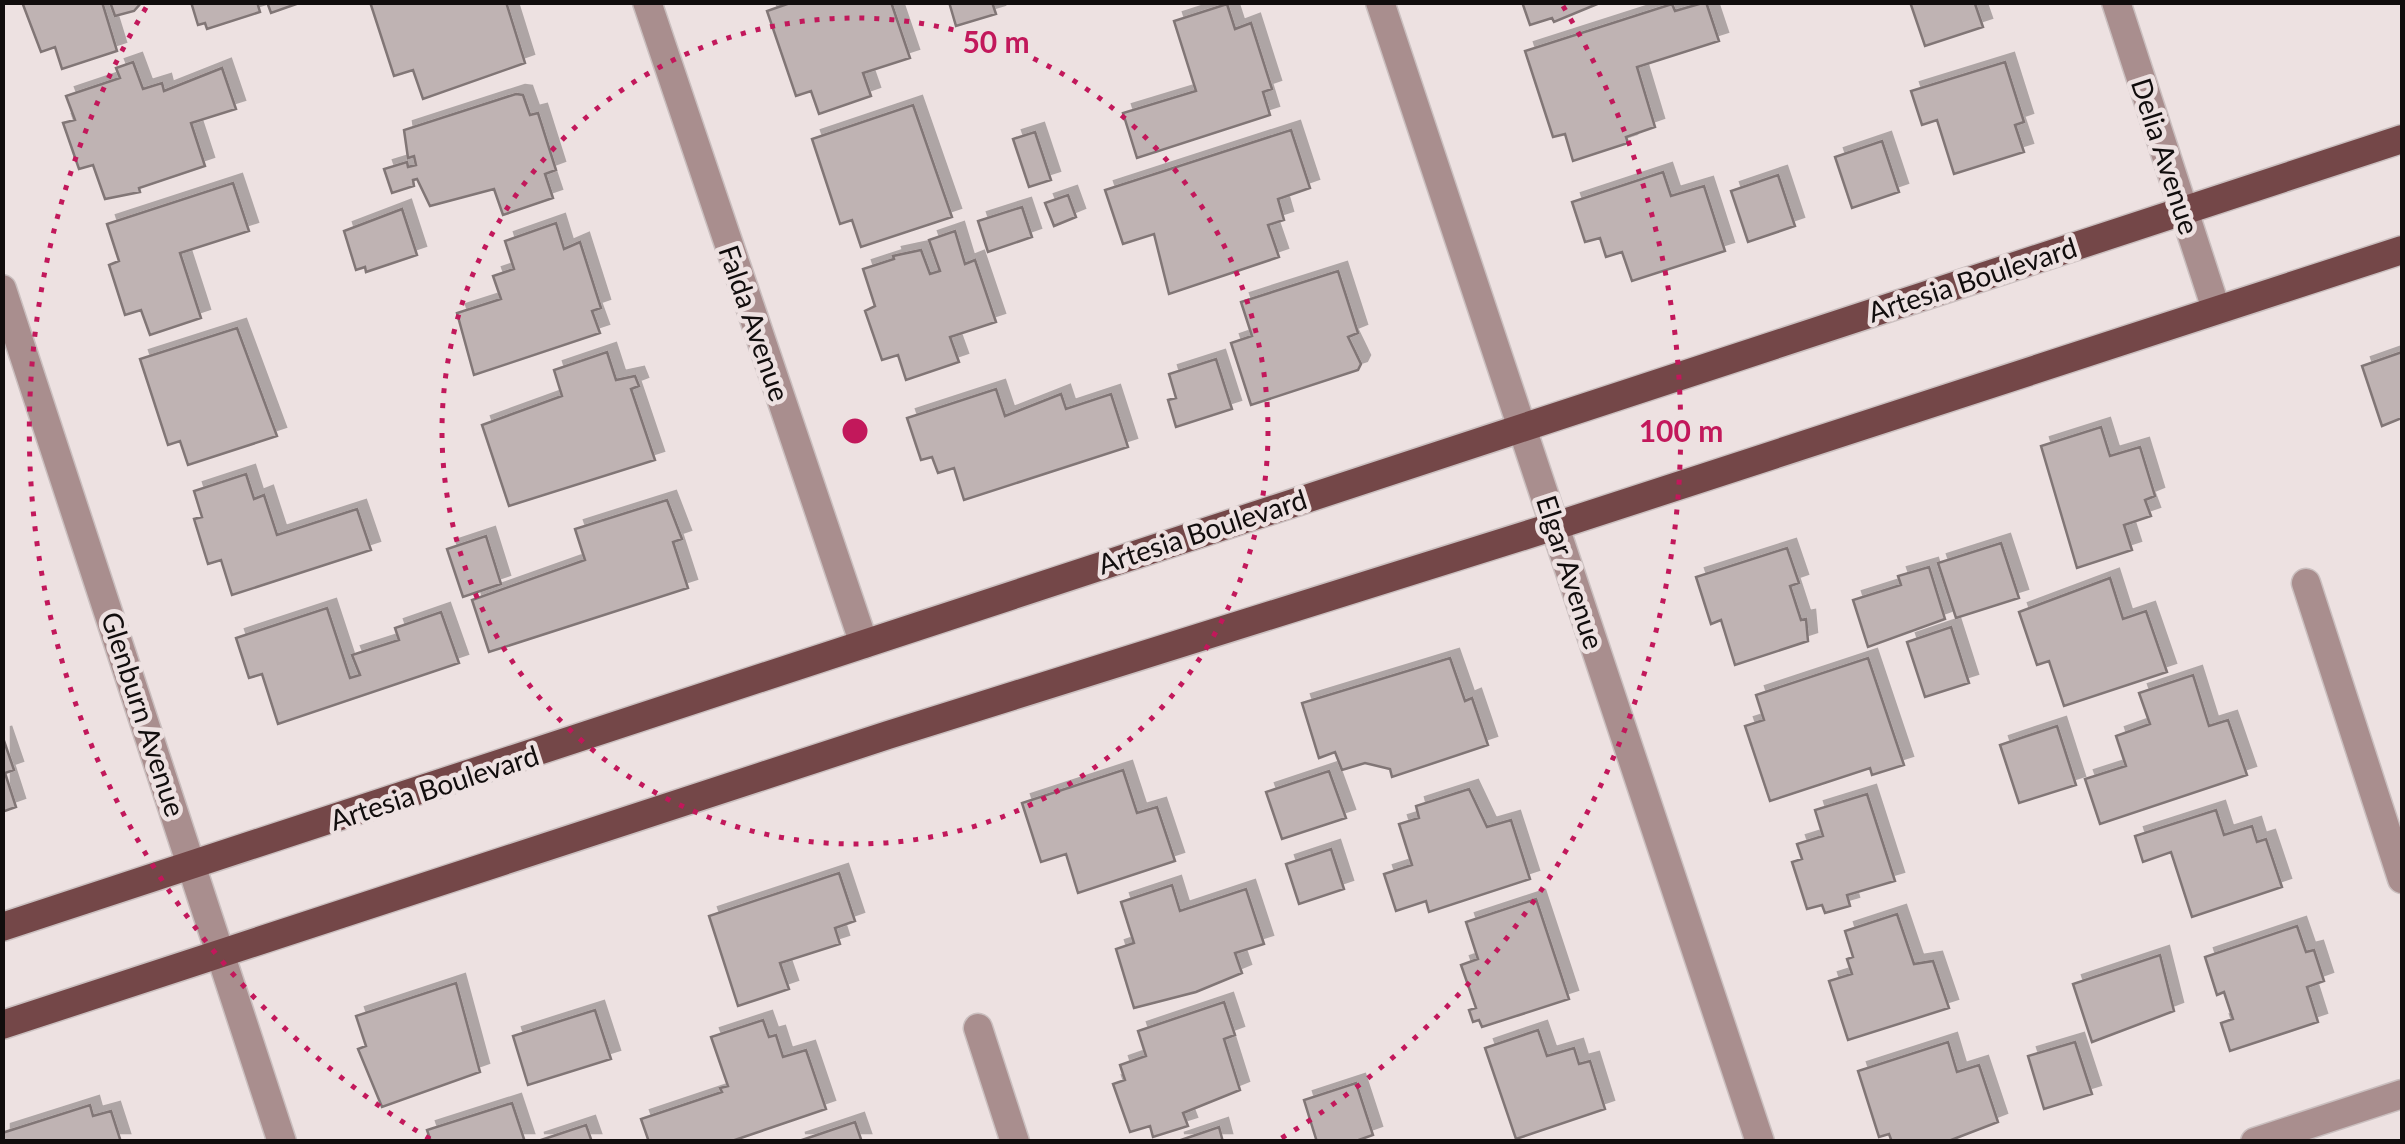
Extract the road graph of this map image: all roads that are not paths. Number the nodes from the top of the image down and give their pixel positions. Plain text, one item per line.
1 (647, 2) edge
2 (1380, 2) edge
3 (2116, 2) edge
4 (2402, 139) edge
5 (2184, 210) junction
6 (2402, 250) edge
7 (2, 288) edge
8 (2216, 309) junction
9 (1522, 425) junction
10 (1555, 526) junction
11 (2306, 582) dead end
12 (864, 644) junction
13 (195, 865) junction
14 (2402, 880) edge
15 (2, 927) edge
16 (224, 954) junction
17 (2, 1026) edge
18 (978, 1028) dead end
19 (2402, 1094) edge
20 (282, 1142) edge
21 (1015, 1142) edge
22 (1760, 1142) edge
23 (2256, 1142) edge

1 - 12 street, Falda Avenue
2 - 9 street, Elgar Avenue
3 - 5 street, Delia Avenue
4 - 5 main road, Artesia Boulevard
5 - 8 street, Delia Avenue
5 - 9 main road, Artesia Boulevard
6 - 8 main road
7 - 13 street, Glenburn Avenue
8 - 10 main road
9 - 10 street, Elgar Avenue
9 - 12 main road, Artesia Boulevard
10 - 16 main road
10 - 22 street, Elgar Avenue
11 - 14 street
12 - 13 main road, Artesia Boulevard
13 - 15 main road, Artesia Boulevard
13 - 16 street, Glenburn Avenue
16 - 17 main road
16 - 20 street, Glenburn Avenue
18 - 21 street
19 - 23 street

